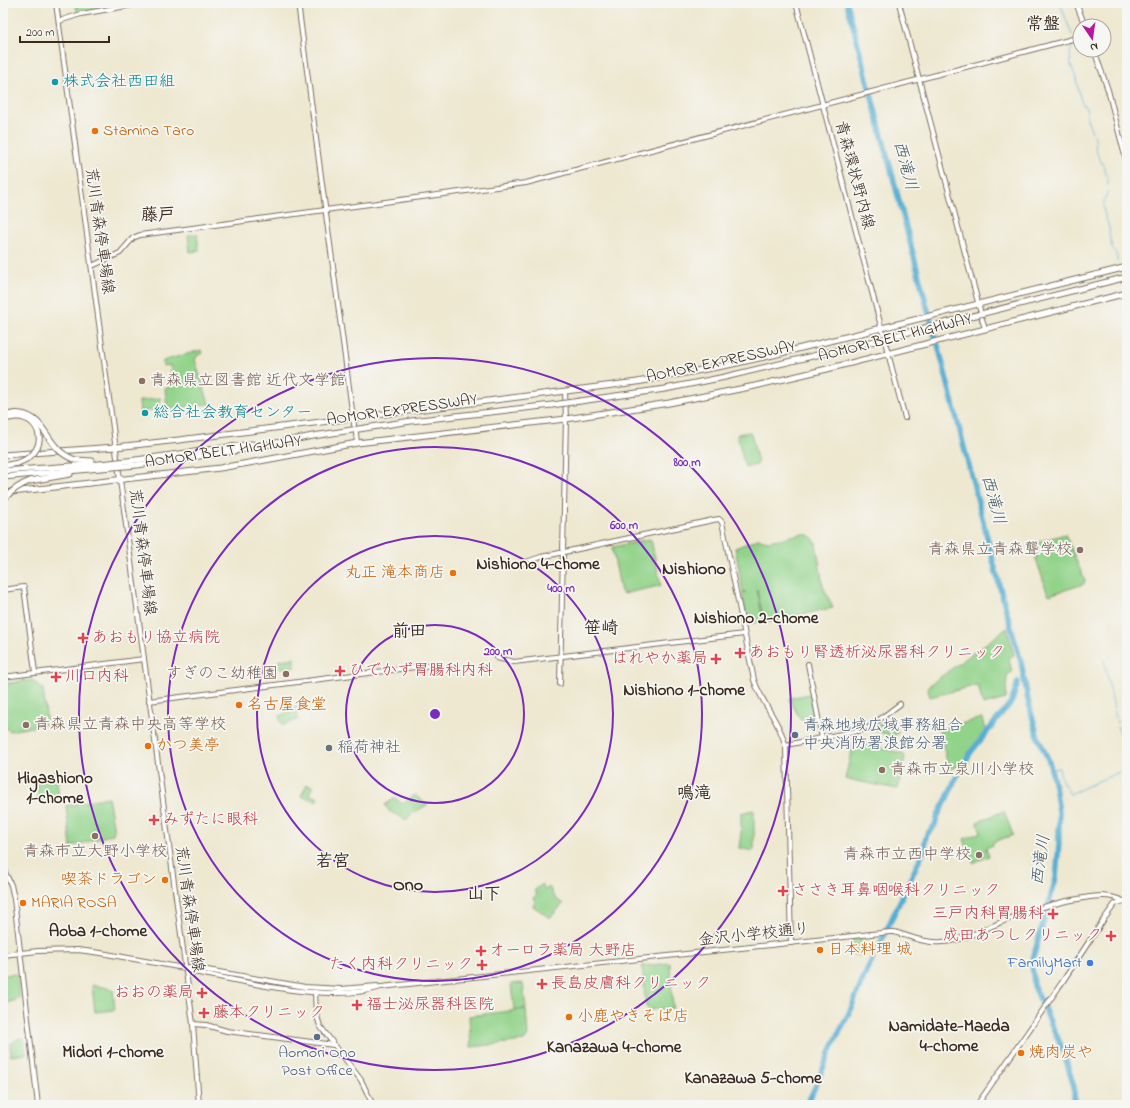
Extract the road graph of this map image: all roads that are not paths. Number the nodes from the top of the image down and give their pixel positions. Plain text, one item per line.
1 (56, 3) edge
2 (144, 3) edge
3 (298, 3) edge
4 (796, 3) edge
5 (899, 3) edge
6 (1076, 3) edge
7 (1082, 18) edge
8 (59, 21) junction
9 (1072, 39) edge
10 (1097, 58) edge
11 (919, 80) junction
12 (823, 105) junction
13 (1127, 164) edge
14 (325, 210) junction
15 (92, 266) junction
16 (1127, 267) edge
17 (1127, 277) edge
18 (1127, 293) edge
19 (978, 304) junction
20 (980, 310) dead end
21 (982, 318) dead end
22 (882, 328) junction
23 (985, 328) junction
24 (888, 353) junction
25 (565, 392) junction
26 (3, 417) edge
27 (905, 418) dead end
28 (353, 419) junction
29 (566, 419) junction
30 (3, 420) edge
31 (354, 425) dead end
32 (356, 433) dead end
33 (357, 443) junction
34 (116, 447) junction
35 (3, 455) edge
36 (135, 463) junction
37 (3, 466) edge
38 (100, 466) junction
39 (3, 471) edge
40 (3, 477) edge
41 (120, 480) junction
42 (3, 493) edge
43 (3, 500) edge
44 (563, 553) junction
45 (514, 566) dead end
46 (3, 590) edge
47 (744, 634) junction
48 (561, 656) junction
49 (497, 658) dead end
50 (144, 659) junction
51 (808, 664) dead end
52 (431, 665) dead end
53 (35, 672) junction
54 (3, 676) edge
55 (560, 684) dead end
56 (149, 701) junction
57 (900, 704) dead end
58 (822, 738) junction
59 (786, 745) junction
60 (3, 868) edge
61 (1125, 900) edge
62 (791, 943) junction
63 (20, 953) junction
64 (3, 955) edge
65 (185, 968) junction
66 (380, 987) junction
67 (315, 992) junction
68 (193, 1024) junction
69 (334, 1045) junction
70 (38, 1105) edge
71 (200, 1105) edge
72 (373, 1105) edge
73 (976, 1105) edge

1 - 8 street, 荒川青森停車場線
2 - 8 street
3 - 14 street
4 - 12 street, 青森環状野内線
5 - 11 street
6 - 7 street
8 - 15 street, 荒川青森停車場線
9 - 11 street
10 - 13 street
11 - 12 street
11 - 19 street
12 - 14 street
12 - 22 street, 青森環状野内線
14 - 15 street
14 - 28 street
15 - 34 street, 荒川青森停車場線
16 - 19 highway, AOMORI BELT HIGHWAY
17 - 36 highway, AOMORI EXPRESSWAY, bridge
18 - 23 highway, AOMORI BELT HIGHWAY
19 - 20 street
19 - 22 highway, AOMORI BELT HIGHWAY
21 - 23 street
22 - 24 street, 青森環状野内線
22 - 25 highway, AOMORI BELT HIGHWAY
23 - 24 highway, AOMORI BELT HIGHWAY
24 - 27 street, 青森環状野内線
24 - 29 highway, AOMORI BELT HIGHWAY
25 - 28 highway, AOMORI BELT HIGHWAY
25 - 29 street
26 - 38 highway, bridge
28 - 31 street
28 - 34 highway, AOMORI BELT HIGHWAY
29 - 33 highway, AOMORI BELT HIGHWAY
29 - 44 street
30 - 37 highway, bridge
32 - 33 street
33 - 41 highway, AOMORI BELT HIGHWAY
34 - 35 highway, AOMORI BELT HIGHWAY
34 - 41 street, 荒川青森停車場線
36 - 38 highway, AOMORI EXPRESSWAY, bridge
36 - 38 highway, AOMORI EXPRESSWAY, bridge
38 - 39 highway, AOMORI EXPRESSWAY
38 - 40 highway, AOMORI EXPRESSWAY
38 - 43 highway, bridge
41 - 42 highway, AOMORI BELT HIGHWAY
41 - 50 street, 荒川青森停車場線
44 - 45 street
44 - 47 street
44 - 48 street
46 - 53 street
47 - 48 street
47 - 59 street
48 - 49 street
48 - 55 street
50 - 53 street
50 - 56 street, 荒川青森停車場線
51 - 58 street
52 - 56 street
53 - 54 street
56 - 65 street, 荒川青森停車場線
57 - 58 street
58 - 59 street
59 - 62 street
60 - 63 street
61 - 62 street, 金沢小学校通り
61 - 73 street
62 - 66 street, 金沢小学校通り
63 - 64 street
63 - 65 street
63 - 70 street
65 - 66 street, 金沢小学校通り
65 - 67 street, 金沢小学校通り
65 - 68 street, 荒川青森停車場線
66 - 67 street, 金沢小学校通り
67 - 69 street
68 - 69 street
68 - 71 street, 荒川青森停車場線
69 - 72 street

